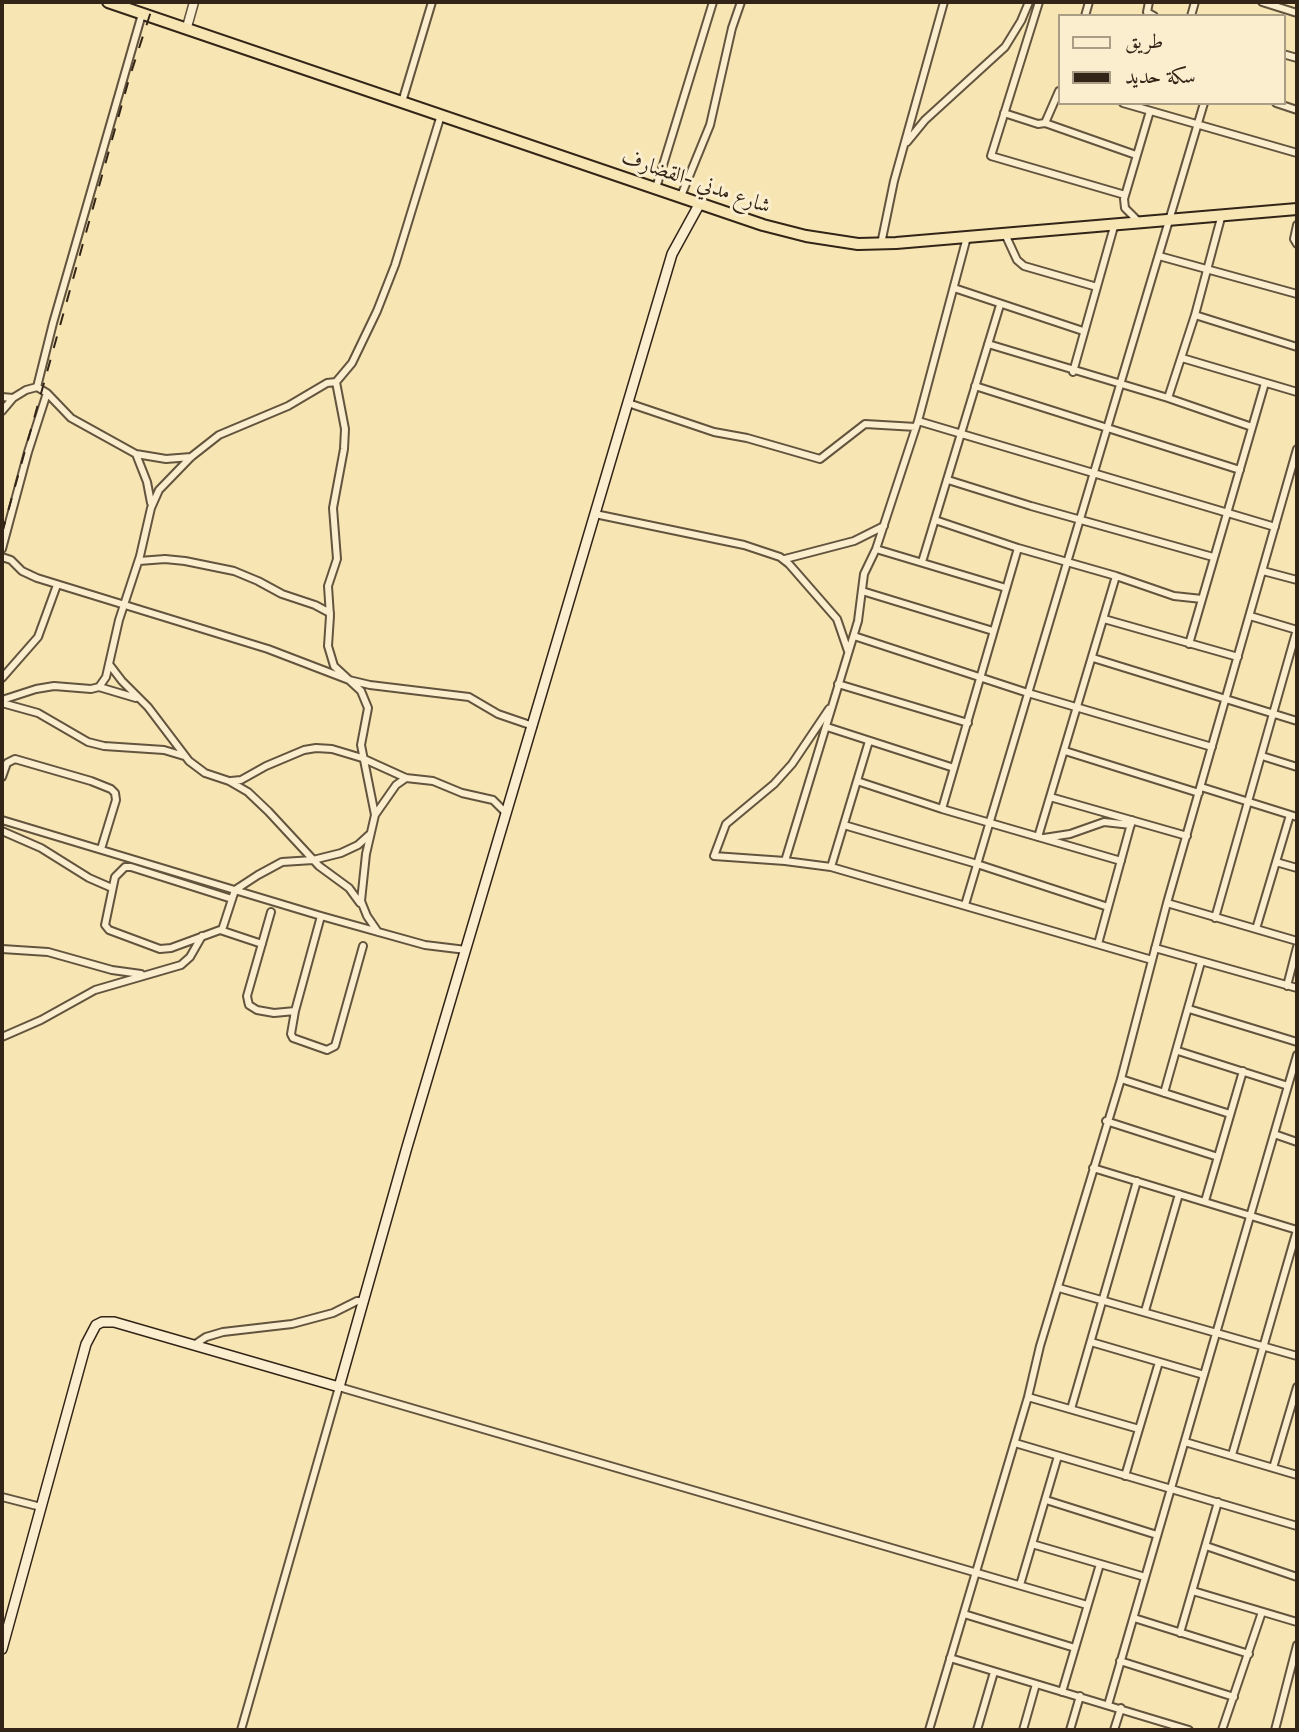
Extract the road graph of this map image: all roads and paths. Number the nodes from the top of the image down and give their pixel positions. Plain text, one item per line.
1 (108, 2) edge
2 (194, 2) edge
3 (432, 2) edge
4 (713, 2) edge
5 (741, 2) edge
6 (944, 2) edge
7 (1031, 2) edge
8 (1040, 2) edge
9 (1266, 2) edge
10 (1297, 13) edge
11 (142, 14) junction
12 (187, 27) junction
13 (1058, 93) edge
14 (402, 102) junction
15 (1130, 105) edge
16 (1203, 105) edge
17 (1150, 111) junction
18 (1004, 113) junction
19 (441, 115) junction
20 (1045, 123) junction
21 (1197, 125) junction
22 (904, 146) junction
23 (1297, 153) edge
24 (1136, 155) junction
25 (656, 188) junction
26 (1125, 195) junction
27 (681, 196) junction
28 (701, 203) junction
29 (1297, 209) edge
30 (1222, 214) junction
31 (1170, 218) junction
32 (1138, 221) junction
33 (1115, 223) junction
34 (1297, 225) edge
35 (1005, 234) junction
36 (967, 237) junction
37 (881, 244) junction
38 (1297, 244) edge
39 (1159, 256) junction
40 (1208, 270) junction
41 (1097, 287) junction
42 (954, 288) junction
43 (1297, 294) edge
44 (1000, 304) junction
45 (1195, 315) junction
46 (1083, 331) junction
47 (988, 344) junction
48 (1297, 346) edge
49 (1182, 358) junction
50 (1073, 372) junction
51 (336, 382) junction
52 (1265, 383) junction
53 (1119, 385) junction
54 (975, 386) junction
55 (37, 387) junction
56 (1297, 392) edge
57 (47, 393) junction
58 (2, 397) edge
59 (13, 398) junction
60 (1168, 398) junction
61 (628, 403) junction
62 (2, 411) edge
63 (917, 424) junction
64 (1252, 427) junction
65 (1108, 428) junction
66 (960, 435) junction
67 (1297, 449) edge
68 (135, 454) junction
69 (191, 457) junction
70 (1240, 470) junction
71 (1093, 473) junction
72 (948, 480) junction
73 (1288, 481) junction
74 (1297, 483) edge
75 (151, 508) junction
76 (595, 514) junction
77 (1227, 514) junction
78 (935, 520) junction
79 (1079, 520) junction
80 (884, 526) junction
81 (1275, 527) junction
82 (1018, 548) junction
83 (2, 549) edge
84 (876, 549) junction
85 (2, 557) edge
86 (1213, 557) junction
87 (785, 559) junction
88 (139, 561) junction
89 (922, 562) junction
90 (1067, 562) junction
91 (1263, 571) junction
92 (1116, 576) junction
93 (1297, 580) edge
94 (57, 585) junction
95 (1006, 588) junction
96 (862, 591) junction
97 (1202, 599) junction
98 (124, 604) junction
99 (330, 613) junction
100 (1250, 616) junction
101 (1104, 620) junction
102 (1297, 629) edge
103 (993, 631) junction
104 (854, 636) junction
105 (1189, 644) junction
106 (848, 653) junction
107 (1238, 657) junction
108 (1093, 658) junction
109 (109, 664) junction
110 (980, 677) junction
111 (2, 678) edge
112 (349, 680) junction
113 (838, 684) junction
114 (99, 687) junction
115 (1028, 693) junction
116 (1226, 698) junction
117 (138, 699) junction
118 (2, 701) edge
119 (833, 702) junction
120 (1078, 707) junction
121 (1273, 714) junction
122 (1297, 721) edge
123 (968, 723) junction
124 (533, 726) junction
125 (827, 727) junction
126 (869, 741) junction
127 (1212, 747) junction
128 (1065, 751) junction
129 (184, 756) junction
130 (1262, 756) junction
131 (362, 758) junction
132 (1297, 767) edge
133 (954, 768) junction
134 (2, 777) edge
135 (406, 778) junction
136 (229, 781) junction
137 (857, 781) junction
138 (1200, 790) junction
139 (1050, 797) junction
140 (1249, 802) junction
141 (942, 809) junction
142 (506, 813) junction
143 (375, 815) junction
144 (1293, 816) edge
145 (2, 820) edge
146 (989, 822) junction
147 (1132, 823) junction
148 (844, 825) junction
149 (2, 831) edge
150 (371, 834) junction
151 (1187, 836) junction
152 (1040, 837) junction
153 (101, 849) junction
154 (313, 860) junction
155 (785, 861) junction
156 (1121, 861) junction
157 (1276, 862) junction
158 (977, 864) junction
159 (831, 867) junction
160 (1297, 868) edge
161 (112, 888) junction
162 (235, 890) junction
163 (232, 899) junction
164 (1167, 903) junction
165 (362, 905) junction
166 (965, 905) junction
167 (1108, 907) junction
168 (271, 912) dead end
169 (321, 916) junction
170 (1215, 918) junction
171 (1256, 929) junction
172 (222, 930) junction
173 (378, 932) junction
174 (202, 936) junction
175 (1297, 940) edge
176 (262, 944) junction
177 (1098, 944) junction
178 (363, 946) dead end
179 (1297, 947) edge
180 (1155, 948) junction
181 (2, 949) edge
182 (466, 950) junction
183 (1152, 960) junction
184 (1201, 962) junction
185 (147, 975) junction
186 (1287, 986) junction
187 (1297, 988) edge
188 (1189, 1009) junction
189 (295, 1011) junction
190 (2, 1037) edge
191 (1297, 1042) edge
192 (1178, 1051) junction
193 (1297, 1056) edge
194 (1243, 1072) junction
195 (1121, 1079) junction
196 (1288, 1086) junction
197 (1164, 1093) junction
198 (1230, 1114) junction
199 (1107, 1121) junction
200 (1274, 1134) junction
201 (1297, 1142) edge
202 (1218, 1157) junction
203 (1093, 1168) junction
204 (1137, 1181) junction
205 (1179, 1194) junction
206 (1205, 1201) junction
207 (1251, 1216) junction
208 (1059, 1288) junction
209 (1102, 1300) junction
210 (364, 1301) junction
211 (1145, 1311) junction
212 (1216, 1333) junction
213 (1091, 1342) junction
214 (194, 1345) junction
215 (1264, 1346) junction
216 (1297, 1356) edge
217 (1159, 1362) junction
218 (1204, 1375) junction
219 (339, 1387) junction
220 (1297, 1387) edge
221 (1028, 1397) junction
222 (1295, 1401) edge
223 (1071, 1409) junction
224 (1139, 1429) junction
225 (1185, 1442) junction
226 (1015, 1443) junction
227 (1232, 1455) junction
228 (1058, 1456) junction
229 (1273, 1468) junction
230 (1297, 1475) edge
231 (1125, 1476) junction
232 (1171, 1489) junction
233 (2, 1497) edge
234 (1046, 1500) junction
235 (1218, 1502) junction
236 (41, 1507) junction
237 (1297, 1526) edge
238 (1157, 1535) junction
239 (1032, 1544) junction
240 (1206, 1546) junction
241 (1100, 1564) junction
242 (977, 1573) junction
243 (1145, 1577) junction
244 (1297, 1577) edge
245 (1020, 1585) junction
246 (1193, 1591) junction
247 (1087, 1605) junction
248 (1262, 1612) junction
249 (964, 1614) junction
250 (1133, 1618) junction
251 (1297, 1622) edge
252 (1180, 1633) junction
253 (1297, 1645) edge
254 (1075, 1647) junction
255 (2, 1649) edge
256 (1249, 1654) junction
257 (950, 1658) junction
258 (1120, 1661) junction
259 (994, 1672) junction
260 (1036, 1684) junction
261 (1288, 1684) junction
262 (1297, 1686) edge
263 (1062, 1692) junction
264 (1080, 1696) junction
265 (1234, 1698) junction
266 (1108, 1705) junction
267 (1121, 1708) junction
268 (1163, 1722) junction
269 (241, 1730) edge
270 (929, 1730) edge
271 (977, 1730) edge
272 (1023, 1730) edge
273 (1070, 1730) edge
274 (1115, 1730) edge
275 (1161, 1730) edge
276 (1189, 1730) edge
277 (1222, 1730) edge
278 (1275, 1730) edge

1 - 11 highway, شارع مدني -القضارف
2 - 12 street
3 - 14 street
4 - 25 street
5 - 27 street
6 - 22 street
7 - 22 street
8 - 18 street
9 - 10 street
11 - 12 highway, شارع مدني -القضارف
11 - 55 street
12 - 14 highway, شارع مدني -القضارف
13 - 20 street
14 - 19 highway, شارع مدني -القضارف
15 - 17 street
16 - 21 street
17 - 21 street
17 - 24 street
18 - 20 street
18 - 26 street
19 - 25 highway, شارع مدني -القضارف
19 - 51 street
20 - 24 street
21 - 23 street
21 - 31 street
22 - 37 street
24 - 26 street
25 - 27 highway, شارع مدني -القضارف
26 - 32 street
27 - 28 highway, شارع مدني -القضارف
28 - 37 highway, شارع مدني -القضارف
28 - 61 main road
29 - 30 highway, شارع مدني -القضارف
30 - 31 highway, شارع مدني -القضارف
30 - 40 street
31 - 32 highway, شارع مدني -القضارف
31 - 39 street
32 - 33 highway, شارع مدني -القضارف
33 - 35 highway, شارع مدني -القضارف
33 - 41 street
34 - 38 street
35 - 36 highway, شارع مدني -القضارف
35 - 41 street
36 - 37 highway, شارع مدني -القضارف
36 - 42 street
39 - 40 street
39 - 53 street
40 - 43 street
40 - 45 street
41 - 46 street
42 - 44 street
42 - 63 street
44 - 46 street
44 - 47 street
45 - 48 street
45 - 49 street
46 - 50 street
47 - 50 street
47 - 54 street
49 - 52 street
49 - 60 street
50 - 53 street
51 - 69 street
51 - 99 street
52 - 56 street
52 - 64 street
53 - 60 street
53 - 65 street
54 - 65 street
54 - 66 street
55 - 57 street
55 - 59 street
57 - 68 street
57 - 83 street
58 - 59 street
59 - 62 street
60 - 64 street
61 - 63 street
61 - 76 main road
63 - 66 street
63 - 80 street
64 - 70 street
65 - 70 street
65 - 71 street
66 - 71 street
66 - 72 street
67 - 73 street
68 - 69 street
68 - 75 street
69 - 75 street
70 - 77 street
71 - 77 street
71 - 79 street
72 - 78 street
72 - 79 street
73 - 74 street
73 - 81 street
75 - 88 street
76 - 87 street
76 - 124 main road
77 - 81 street
77 - 86 street
78 - 82 street
78 - 89 street
79 - 86 street
79 - 90 street
80 - 84 street
80 - 87 street
81 - 91 street
82 - 90 street
82 - 95 street
84 - 89 street
84 - 96 street
85 - 94 street
86 - 97 street
87 - 106 street
88 - 98 street
88 - 99 street
89 - 95 street
90 - 92 street
90 - 115 street
91 - 93 street
91 - 100 street
92 - 97 street
92 - 101 street
94 - 98 street
94 - 111 street
95 - 103 street
96 - 103 street
96 - 104 street
97 - 105 street
98 - 109 street
98 - 112 street
99 - 112 street
100 - 102 street
100 - 107 street
101 - 105 street
101 - 108 street
102 - 121 street
103 - 110 street
104 - 106 street
104 - 110 street
105 - 107 street
106 - 113 street
107 - 116 street
108 - 116 street
108 - 120 street
109 - 114 street
109 - 117 street
110 - 115 street
110 - 123 street
112 - 124 street
112 - 131 street
113 - 119 street
113 - 123 street
114 - 117 street
114 - 118 street
115 - 120 street
115 - 146 street
116 - 121 street
116 - 127 street
117 - 129 street
118 - 129 street
119 - 125 street
119 - 155 street
120 - 127 street
120 - 128 street
121 - 122 street
121 - 130 street
123 - 133 street
124 - 142 main road
125 - 126 street
125 - 155 street
126 - 133 street
126 - 137 street
127 - 138 street
128 - 138 street
128 - 139 street
129 - 136 street
130 - 132 street
130 - 140 street
131 - 135 street
131 - 136 street
131 - 143 street
133 - 141 street
134 - 153 street
135 - 142 street
135 - 143 street
136 - 154 street
137 - 141 street
137 - 148 street
138 - 140 street
138 - 151 street
139 - 147 street
139 - 152 street
140 - 144 street
140 - 170 street
141 - 146 street
142 - 182 main road
143 - 150 street
144 - 157 street
145 - 153 street
146 - 152 street
146 - 158 street
147 - 151 street
147 - 152 street
147 - 156 street
148 - 158 street
148 - 159 street
149 - 161 street
150 - 154 street
150 - 165 street
151 - 164 street
152 - 156 street
153 - 162 street
154 - 162 street
154 - 165 street
155 - 159 street
156 - 167 street
157 - 160 street
157 - 171 street
158 - 166 street
158 - 167 street
159 - 166 street
161 - 163 street
161 - 174 street
162 - 163 street
162 - 169 street
163 - 172 street
164 - 170 street
164 - 180 street
165 - 173 street
166 - 177 street
167 - 177 street
168 - 176 street
169 - 173 street
169 - 189 street
170 - 171 street
171 - 175 street
172 - 174 street
172 - 176 street
173 - 182 street
174 - 185 street
176 - 189 street
177 - 183 street
178 - 189 street
179 - 186 street
180 - 183 street
180 - 184 street
181 - 185 street
182 - 210 main road
183 - 195 street
184 - 186 street
184 - 188 street
185 - 190 street
186 - 187 street
188 - 191 street
188 - 192 street
192 - 194 street
192 - 197 street
193 - 196 street
194 - 196 street
194 - 198 street
195 - 197 street
195 - 199 street
196 - 200 street
197 - 198 street
198 - 202 street
199 - 202 street
199 - 203 street
200 - 201 street
200 - 207 street
202 - 206 street
203 - 204 street
203 - 208 street
204 - 205 street
204 - 209 street
205 - 206 street
205 - 211 street
206 - 207 street
207 - 212 street
207 - 215 street
208 - 209 street
208 - 221 street
209 - 211 street
209 - 213 street
210 - 214 street
210 - 219 main road
211 - 212 street
212 - 215 street
212 - 218 street
213 - 217 street
213 - 223 street
214 - 219 main road
214 - 236 main road
215 - 216 street
215 - 227 street
217 - 218 street
217 - 224 street
218 - 225 street
219 - 242 street
219 - 269 street
220 - 222 street
221 - 223 street
221 - 226 street
222 - 229 street
223 - 224 street
224 - 231 street
225 - 227 street
225 - 232 street
226 - 228 street
226 - 242 street
227 - 229 street
228 - 231 street
228 - 234 street
229 - 230 street
231 - 232 street
232 - 235 street
232 - 238 street
233 - 236 street
234 - 238 street
234 - 239 street
235 - 237 street
235 - 240 street
236 - 255 main road
238 - 243 street
239 - 241 street
239 - 245 street
240 - 244 street
240 - 246 street
241 - 243 street
241 - 247 street
242 - 245 street
242 - 249 street
243 - 250 street
245 - 247 street
246 - 248 street
246 - 252 street
247 - 254 street
248 - 251 street
248 - 256 street
249 - 254 street
249 - 257 street
250 - 252 street
250 - 258 street
252 - 256 street
253 - 261 street
254 - 263 street
256 - 265 street
257 - 259 street
257 - 270 street
258 - 265 street
258 - 266 street
259 - 260 street
259 - 271 street
260 - 263 street
260 - 272 street
261 - 262 street
261 - 278 street
263 - 264 street
264 - 266 street
264 - 273 street
265 - 277 street
266 - 267 street
267 - 268 street
267 - 274 street
268 - 275 street
268 - 276 street

